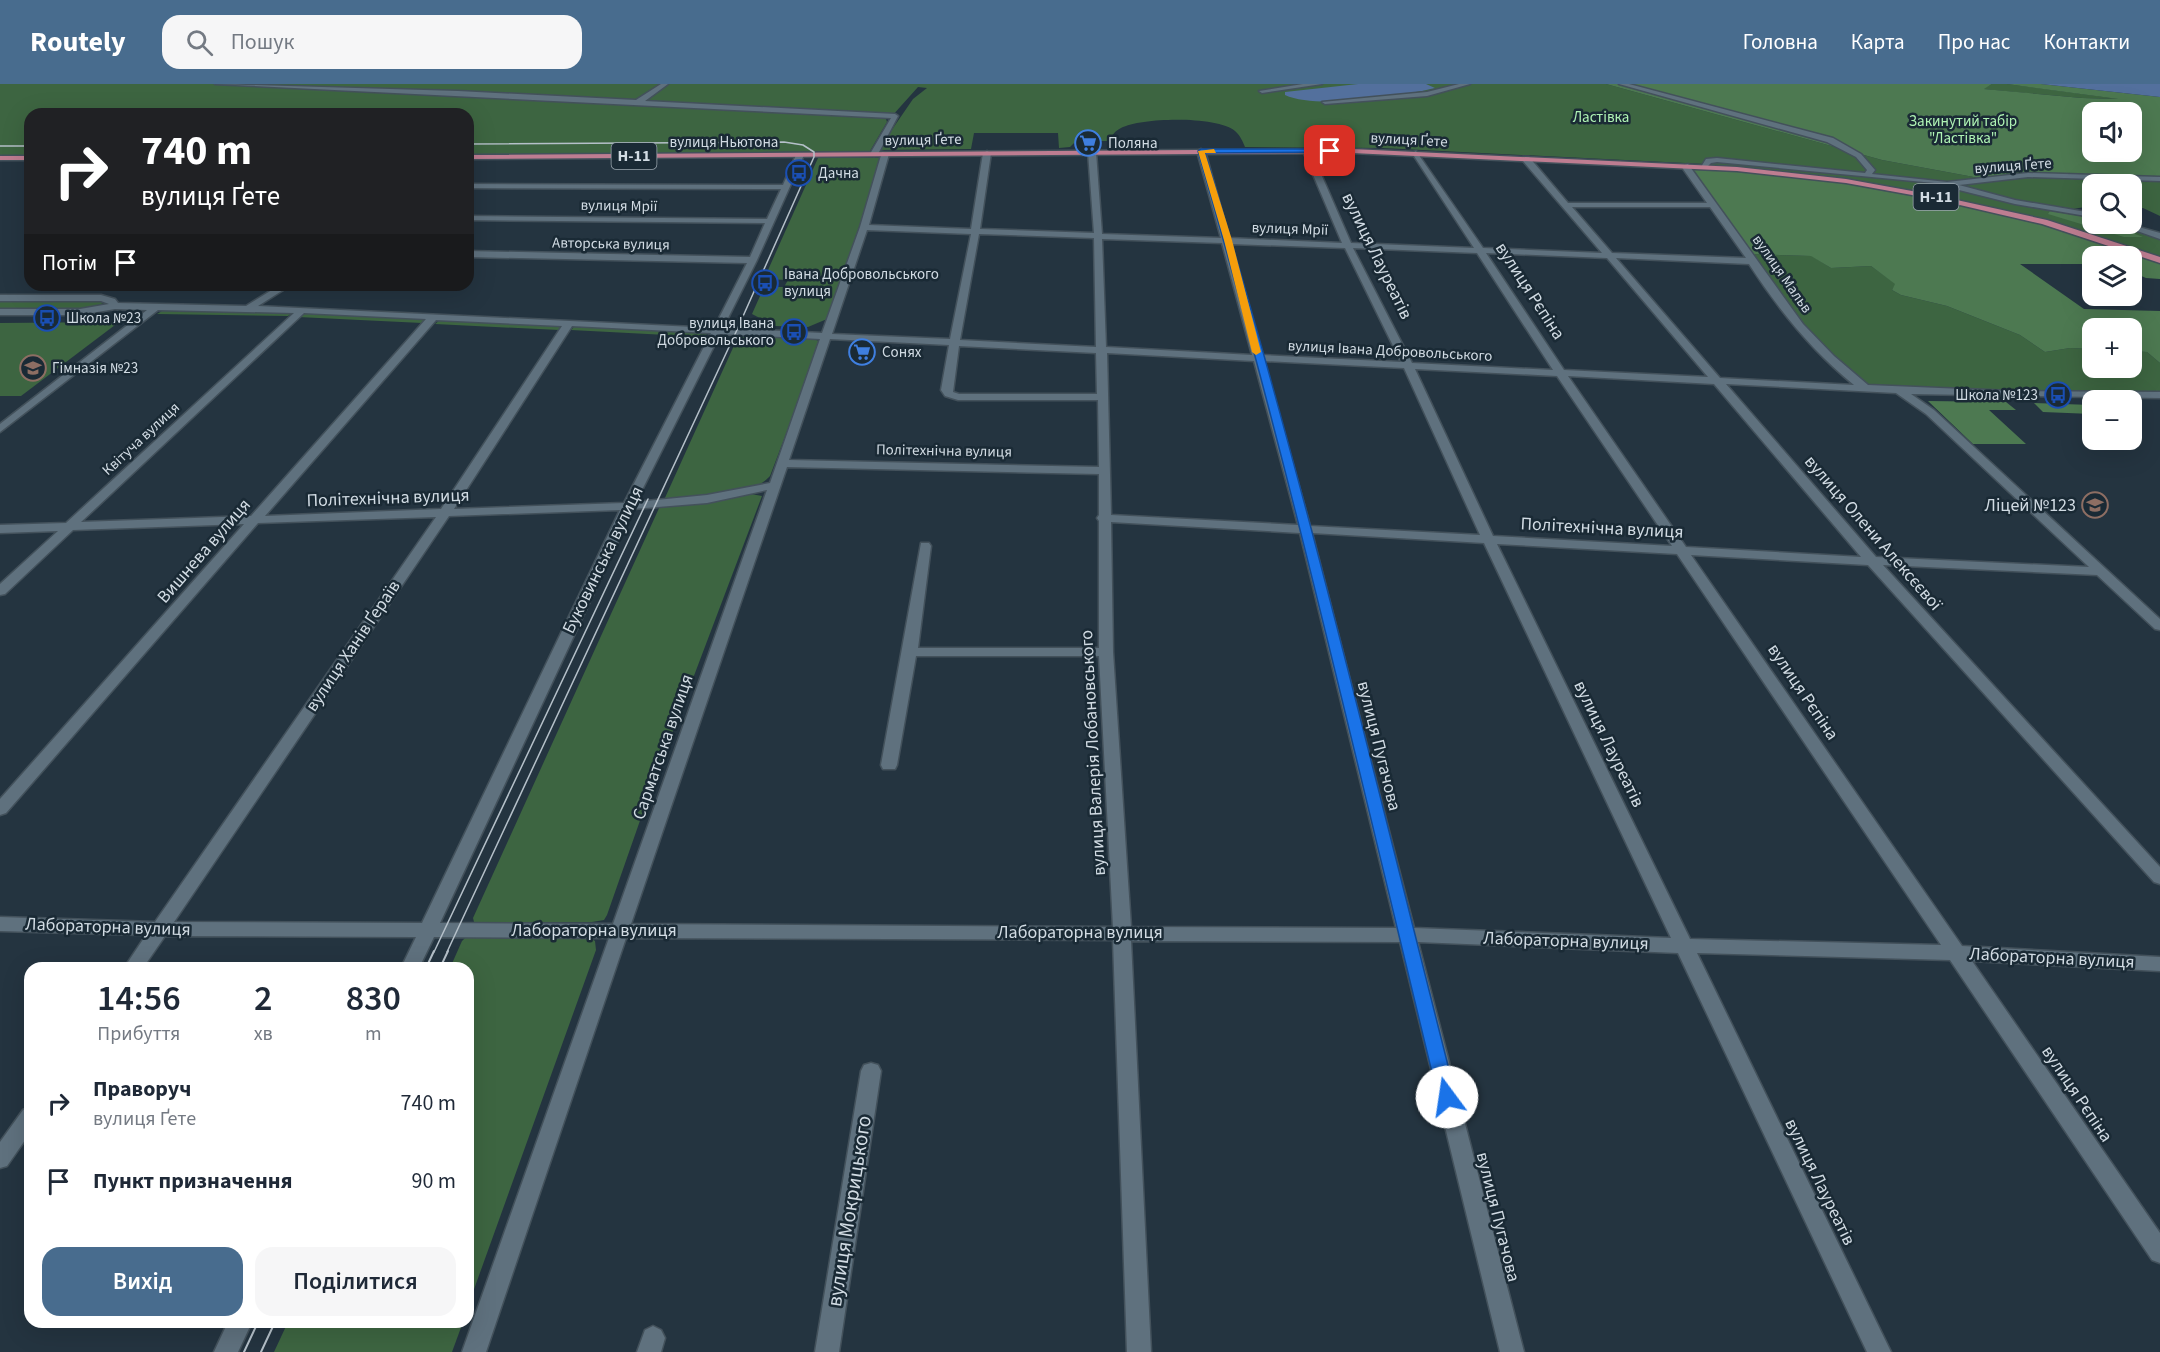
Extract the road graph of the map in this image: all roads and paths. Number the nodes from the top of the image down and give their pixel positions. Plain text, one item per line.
1 (218, 84) edge
2 (665, 84) edge
3 (1319, 84) edge
4 (1432, 84) edge
5 (1467, 84) edge
6 (1622, 84) edge
7 (1450, 89) junction
8 (1262, 91) dead end
9 (1325, 102) dead end
10 (637, 103) junction
11 (1201, 151) junction
12 (1307, 151) junction
13 (1092, 152) junction
14 (987, 153) junction
15 (1416, 153) junction
16 (800, 154) junction
17 (880, 154) junction
18 (474, 157) edge
19 (0, 158) edge
20 (24, 158) edge
21 (1526, 159) junction
22 (1684, 166) junction
23 (1705, 167) junction
24 (1868, 175) junction
25 (2160, 179) edge
26 (1947, 184) junction
27 (474, 186) edge
28 (786, 187) junction
29 (1712, 205) junction
30 (1567, 206) junction
31 (2082, 214) edge
32 (474, 218) edge
33 (770, 221) junction
34 (864, 227) junction
35 (2142, 230) edge
36 (2146, 231) junction
37 (2160, 231) edge
38 (975, 232) junction
39 (1098, 236) junction
40 (2160, 236) edge
41 (1228, 240) junction
42 (1348, 246) junction
43 (1480, 250) junction
44 (474, 254) edge
45 (1609, 256) junction
46 (753, 260) junction
47 (2160, 260) edge
48 (1751, 261) junction
49 (276, 291) edge
50 (0, 298) edge
51 (115, 306) junction
52 (156, 307) junction
53 (249, 308) junction
54 (302, 310) junction
55 (0, 312) edge
56 (434, 316) junction
57 (569, 323) junction
58 (718, 331) junction
59 (826, 336) junction
60 (955, 342) junction
61 (1100, 350) junction
62 (1258, 359) junction
63 (1409, 367) junction
64 (1561, 374) junction
65 (1718, 381) junction
66 (1865, 388) junction
67 (1900, 390) junction
68 (2160, 395) edge
69 (1101, 397) junction
70 (0, 429) edge
71 (783, 463) junction
72 (1105, 471) junction
73 (775, 485) junction
74 (628, 506) junction
75 (444, 514) junction
76 (1103, 518) junction
77 (256, 520) junction
78 (69, 526) junction
79 (0, 529) edge
80 (1305, 529) junction
81 (1488, 539) junction
82 (925, 546) dead end
83 (1682, 551) junction
84 (1872, 561) junction
85 (2099, 571) junction
86 (0, 591) edge
87 (2160, 626) edge
88 (910, 652) junction
89 (1106, 652) junction
90 (890, 765) dead end
91 (0, 809) edge
92 (2160, 878) edge
93 (0, 924) edge
94 (160, 929) junction
95 (428, 930) junction
96 (620, 930) junction
97 (1122, 933) junction
98 (1406, 935) junction
99 (1685, 946) junction
100 (1958, 953) junction
101 (137, 962) edge
102 (413, 962) edge
103 (2160, 964) edge
104 (871, 1071) dead end
105 (24, 1125) edge
106 (0, 1159) edge
107 (2160, 1252) edge
108 (237, 1328) edge
109 (226, 1352) edge
110 (474, 1352) edge
111 (827, 1352) edge
112 (1139, 1352) edge
113 (1512, 1352) edge
114 (1880, 1352) edge

1 - 10 street
2 - 10 street
3 - 8 street
4 - 7 street
5 - 7 street
6 - 24 street
7 - 9 street
10 - 17 street, Сарматська вулиця
11 - 12 main road, вулиця Ґете / Н-11
11 - 13 main road, вулиця Ґете / Н-11
11 - 41 street, вулиця Пугачова
12 - 15 main road, вулиця Ґете / Н-11
12 - 42 street, вулиця Лауреатів
13 - 14 main road, вулиця Ґете / Н-11
13 - 39 street, вулиця Валерія Лобановського
14 - 17 main road, вулиця Ґете / Н-11
14 - 38 street
15 - 21 main road, вулиця Ґете / Н-11
15 - 43 street, вулиця Рєпіна
16 - 17 main road, вулиця Ґете / Н-11
16 - 18 main road, вулиця Ньютона / Н-11
16 - 28 street, Буковинська вулиця
17 - 34 street, Сарматська вулиця
19 - 20 main road
21 - 22 main road, вулиця Ґете / Н-11
21 - 30 street, вулиця Олени Алексєєвої
22 - 23 main road, вулиця Ґете / Н-11
22 - 29 street, вулиця Мальв
23 - 24 street, вулиця Ґете
23 - 47 main road, Н-11
24 - 26 street, вулиця Ґете
25 - 26 street, вулиця Ґете
26 - 31 street
27 - 28 street
28 - 33 street, Буковинська вулиця
29 - 30 street
29 - 48 street, вулиця Мальв
30 - 45 street, вулиця Олени Алексєєвої
32 - 33 street, вулиця Мрії
33 - 46 street, Буковинська вулиця
34 - 38 street, вулиця Мрії
34 - 59 street, Сарматська вулиця
35 - 36 street
36 - 37 street
36 - 40 street
38 - 39 street, вулиця Мрії
38 - 60 street
39 - 41 street, вулиця Мрії
39 - 61 street, вулиця Валерія Лобановського
41 - 42 street, вулиця Мрії
41 - 62 street, вулиця Пугачова
42 - 43 street, вулиця Мрії
42 - 63 street, вулиця Лауреатів
43 - 45 street, вулиця Мрії
43 - 64 street, вулиця Рєпіна
44 - 46 street, Авторська вулиця
45 - 48 street, вулиця Мрії
45 - 65 street, вулиця Олени Алексєєвої
46 - 58 street, Буковинська вулиця
48 - 66 street, вулиця Мальв
49 - 53 street
50 - 51 street
51 - 52 street, вулиця Івана Добровольського
51 - 55 street
52 - 53 street, вулиця Івана Добровольського
52 - 70 street
53 - 54 street, вулиця Івана Добровольського
54 - 56 street, вулиця Івана Добровольського
54 - 78 street, Квітуча вулиця
56 - 57 street, вулиця Івана Добровольського
56 - 77 street, Вишнева вулиця
57 - 58 street, вулиця Івана Добровольського
57 - 75 street, вулиця Ханів Ґераїв
58 - 59 street, вулиця Івана Добровольського
58 - 74 street, Буковинська вулиця
59 - 60 street, вулиця Івана Добровольського
59 - 71 street, Сарматська вулиця
60 - 61 street, вулиця Івана Добровольського
60 - 69 street
61 - 62 street, вулиця Івана Добровольського
61 - 69 street, вулиця Валерія Лобановського
62 - 63 street, вулиця Івана Добровольського
62 - 80 street, вулиця Пугачова
63 - 64 street, вулиця Івана Добровольського
63 - 81 street, вулиця Лауреатів
64 - 65 street, вулиця Івана Добровольського
64 - 83 street, вулиця Рєпіна
65 - 66 street, вулиця Івана Добровольського
65 - 84 street, вулиця Олени Алексєєвої
66 - 67 street, вулиця Івана Добровольського
67 - 68 street, вулиця Івана Добровольського
67 - 85 street
69 - 72 street, вулиця Валерія Лобановського
71 - 72 street, Політехнічна вулиця
71 - 73 street, Сарматська вулиця
72 - 76 street, вулиця Валерія Лобановського
73 - 74 street, Політехнічна вулиця
73 - 96 street, Сарматська вулиця
74 - 75 street, Політехнічна вулиця
74 - 95 street, Буковинська вулиця
75 - 77 street, Політехнічна вулиця
75 - 94 street, вулиця Ханів Ґераїв
76 - 80 street, Політехнічна вулиця
76 - 89 street, вулиця Валерія Лобановського
77 - 78 street, Політехнічна вулиця
77 - 91 street, Вишнева вулиця
78 - 79 street, Політехнічна вулиця
78 - 86 street, Квітуча вулиця
80 - 81 street, Політехнічна вулиця
80 - 98 street, вулиця Пугачова
81 - 83 street, Політехнічна вулиця
81 - 99 street, вулиця Лауреатів
82 - 88 street
83 - 84 street, Політехнічна вулиця
83 - 100 street, вулиця Рєпіна
84 - 85 street, Політехнічна вулиця
84 - 92 street, вулиця Олени Алексєєвої
85 - 87 street
88 - 89 street
88 - 90 street
89 - 97 street, вулиця Валерія Лобановського
93 - 94 street, Лабораторна вулиця
94 - 95 street, Лабораторна вулиця
94 - 101 street, вулиця Ханів Ґераїв
95 - 96 street, Лабораторна вулиця
95 - 102 street, Буковинська вулиця
96 - 97 street, Лабораторна вулиця
96 - 110 street, Сарматська вулиця
97 - 98 street, Лабораторна вулиця
97 - 112 street, вулиця Валерія Лобановського
98 - 99 street, Лабораторна вулиця
98 - 113 street, вулиця Пугачова
99 - 100 street, Лабораторна вулиця
99 - 114 street, вулиця Лауреатів
100 - 103 street, Лабораторна вулиця
100 - 107 street, вулиця Рєпіна
104 - 111 street, вулиця Мокрицького
105 - 106 street
108 - 109 street

